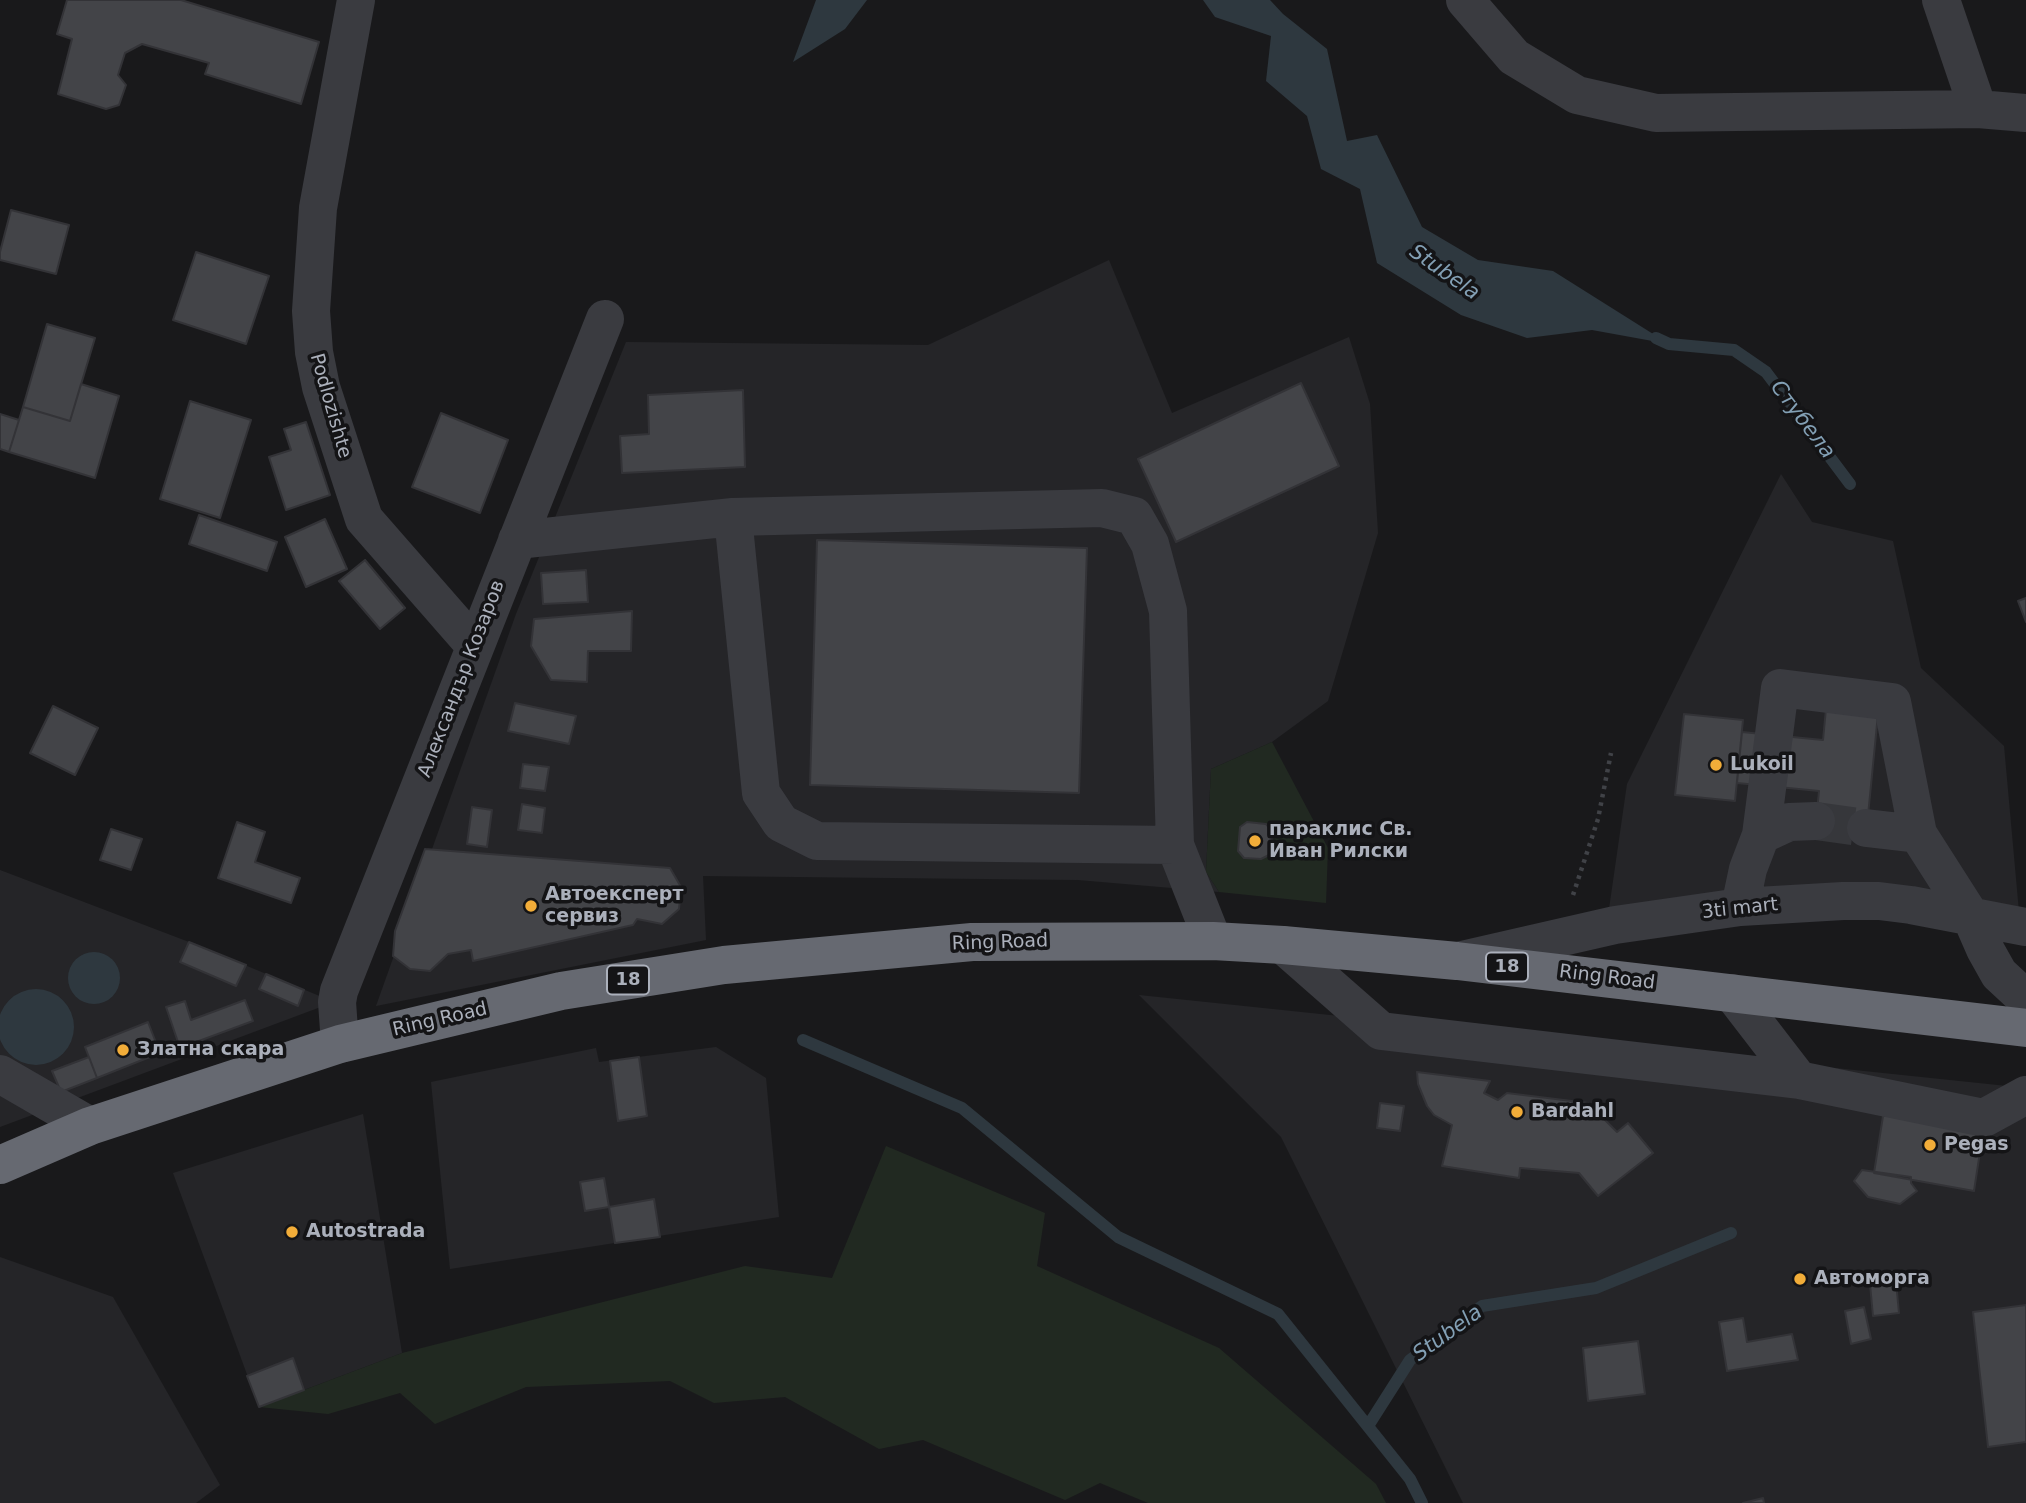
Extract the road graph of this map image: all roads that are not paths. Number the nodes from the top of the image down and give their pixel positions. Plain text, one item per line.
1 (356, 0) edge
2 (1465, 0) edge
3 (1941, 0) edge
4 (1978, 109) junction
5 (2026, 113) edge
6 (605, 318) dead end
7 (733, 517) junction
8 (517, 540) junction
9 (475, 646) junction
10 (1816, 821) tunnel mouth
11 (1866, 828) tunnel mouth
12 (1918, 834) junction
13 (1761, 835) junction
14 (1175, 845) junction
15 (1740, 907) junction
16 (1971, 917) junction
17 (2026, 927) edge
18 (1213, 941) junction
19 (1283, 946) junction
20 (1457, 961) junction
21 (1732, 993) junction
22 (2026, 999) edge
23 (2026, 1028) edge
24 (340, 1044) junction
25 (0, 1074) edge
26 (1799, 1080) junction
27 (2026, 1095) edge
28 (90, 1126) junction
29 (0, 1165) edge

1 - 9 street, Podlozishte
2 - 4 street
3 - 4 street
4 - 5 street
6 - 8 street, Александър Козаров
7 - 8 street
7 - 14 street
7 - 14 street
8 - 9 street, Александър Козаров
9 - 24 street, Александър Козаров
10 - 13 street
11 - 12 street
12 - 13 street
12 - 16 street
13 - 15 street
14 - 18 street
15 - 16 street, 3ti mart
15 - 20 street, 3ti mart
16 - 17 street, 3ti mart
16 - 22 street
18 - 19 highway, Ring Road / 18
18 - 24 highway, Ring Road / 18
19 - 20 highway, Ring Road / 18
19 - 26 street
20 - 21 highway, Ring Road / 18
21 - 23 highway, Ring Road / 18
21 - 26 street
24 - 28 highway, Ring Road / 18
25 - 28 street
26 - 27 street
28 - 29 highway, Ring Road / 18

